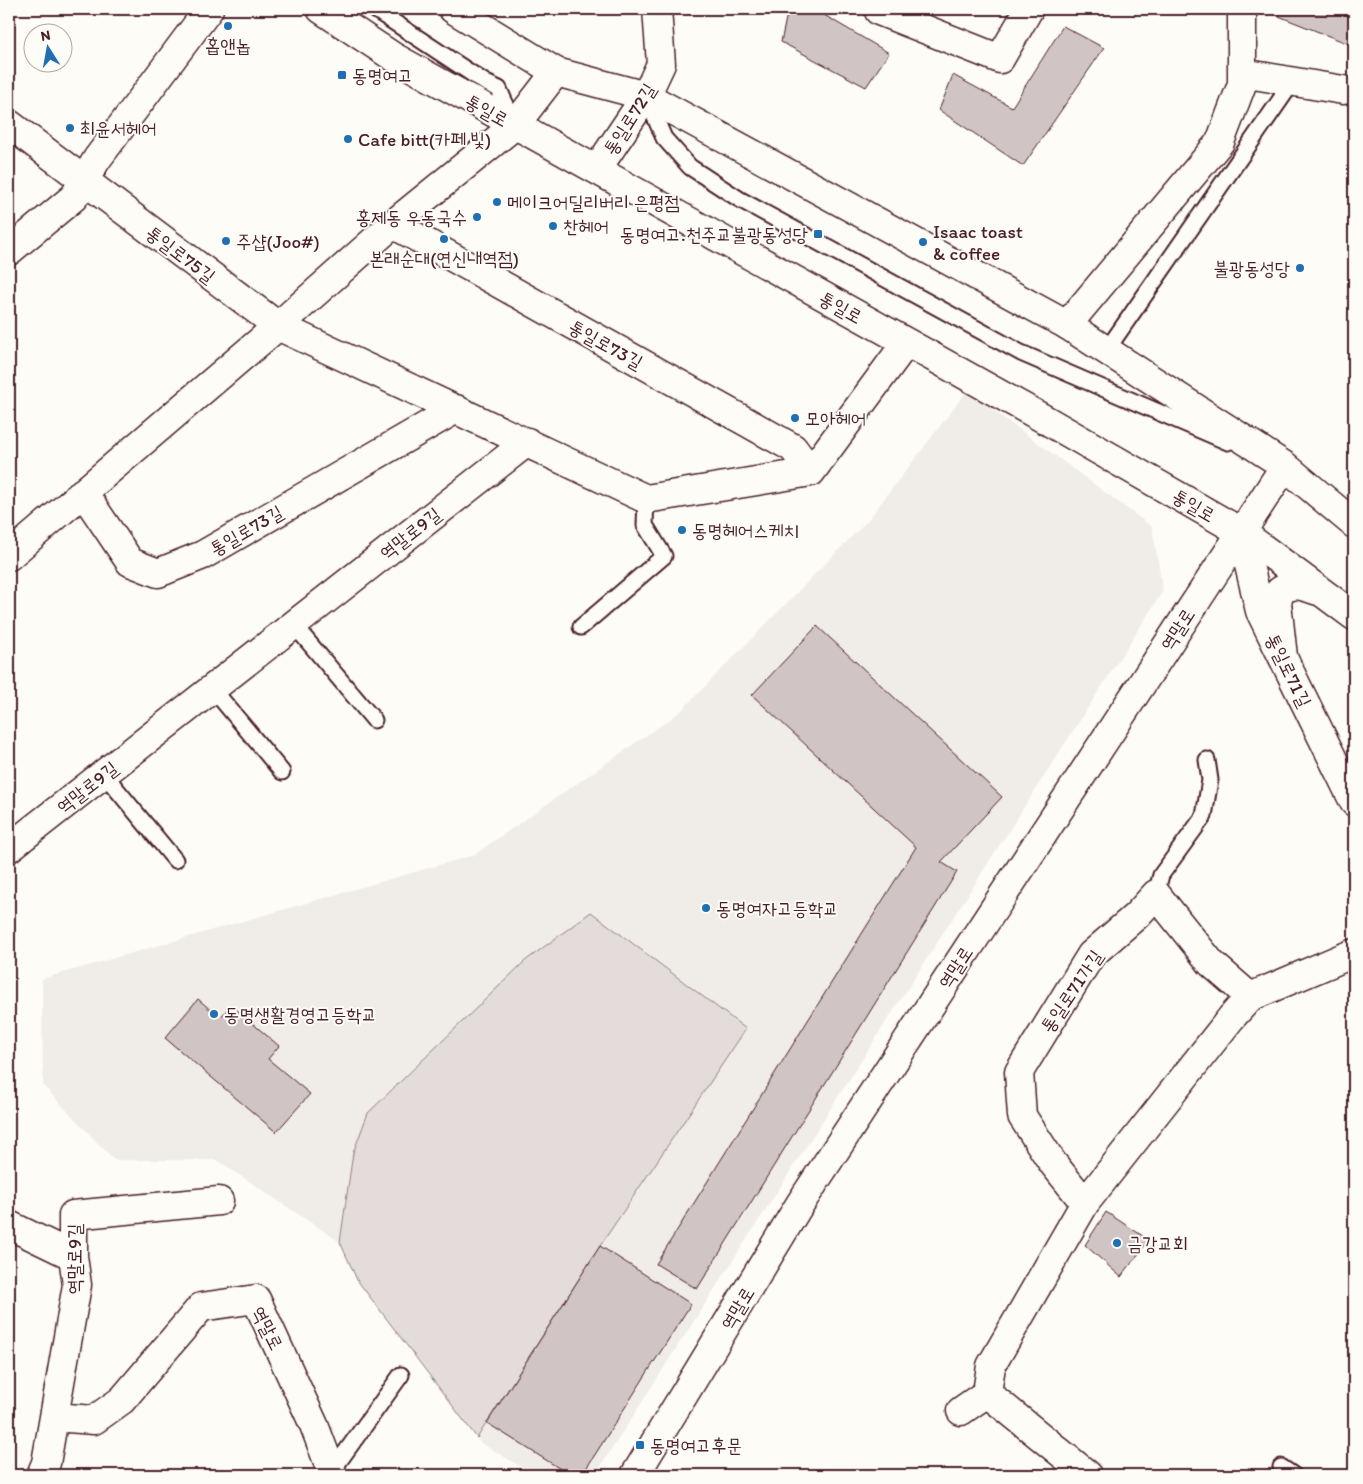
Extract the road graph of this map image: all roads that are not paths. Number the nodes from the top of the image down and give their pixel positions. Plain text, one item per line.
1 (209, 9) edge
2 (321, 9) edge
3 (374, 9) edge
4 (453, 9) edge
5 (657, 9) edge
6 (880, 9) edge
7 (1029, 9) edge
8 (1242, 9) edge
9 (556, 72) junction
10 (1242, 73) junction
11 (1294, 80) junction
12 (1343, 90) dead end
13 (646, 96) junction
14 (9, 124) edge
15 (515, 125) junction
16 (597, 169) junction
17 (85, 182) junction
18 (393, 224) junction
19 (9, 251) edge
20 (1067, 325) junction
21 (278, 326) junction
22 (906, 343) junction
23 (1106, 351) junction
24 (456, 409) junction
25 (527, 442) junction
26 (1285, 466) junction
27 (811, 472) junction
28 (83, 492) junction
29 (646, 499) junction
30 (1354, 524) edge
31 (1241, 532) junction
32 (9, 556) edge
33 (1325, 594) junction
34 (1354, 616) edge
35 (294, 625) junction
36 (581, 627) dead end
37 (1283, 658) junction
38 (212, 688) junction
39 (374, 720) dead end
40 (1207, 760) dead end
41 (282, 772) dead end
42 (104, 774) junction
43 (1354, 802) edge
44 (9, 848) edge
45 (175, 860) dead end
46 (1156, 894) junction
47 (1354, 953) edge
48 (1250, 998) junction
49 (219, 1201) dead end
50 (1086, 1203) junction
51 (9, 1225) edge
52 (73, 1256) junction
53 (401, 1375) dead end
54 (987, 1393) junction
55 (961, 1411) dead end
56 (54, 1417) junction
57 (332, 1473) edge
58 (41, 1475) edge
59 (635, 1475) edge
60 (1088, 1475) edge

1 - 17 street
2 - 15 street, 통일로
3 - 15 lane
4 - 9 street
5 - 13 street, 통일로72길
6 - 7 street
8 - 10 street
9 - 13 street
9 - 15 street
10 - 11 street
10 - 20 street
11 - 12 street
11 - 23 lane
13 - 16 street, 통일로72길
13 - 20 street
13 - 26 lane
14 - 17 street, 통일로75길
15 - 16 street, 통일로
15 - 18 street
16 - 22 street, 통일로
17 - 19 street
17 - 21 street, 통일로75길
18 - 21 street
18 - 27 street, 통일로73길
20 - 23 street
21 - 24 street
21 - 28 street
22 - 27 street
22 - 31 street, 통일로
23 - 26 street
24 - 25 street
24 - 28 street, 통일로73길
25 - 29 street
25 - 35 street, 역말로9길
26 - 30 street
26 - 31 street, 역말로
27 - 29 street
28 - 32 street
29 - 36 lane
31 - 33 street, 통일로
31 - 37 street, 통일로71길
31 - 59 street, 역말로
33 - 34 street, 통일로
33 - 37 street
35 - 38 street, 역말로9길
35 - 39 lane
37 - 43 street, 통일로71길
38 - 41 lane
38 - 42 street, 역말로9길
40 - 46 lane, 통일로71가길
42 - 44 street, 역말로9길
42 - 45 lane
46 - 48 street
46 - 50 street, 통일로71가길
47 - 48 street
48 - 50 street
49 - 52 street, 역말로9길
50 - 54 street
51 - 52 street
52 - 56 street, 역말로9길
53 - 57 lane
54 - 55 street
54 - 60 street
56 - 57 street, 역말로
56 - 58 street, 역말로9길

